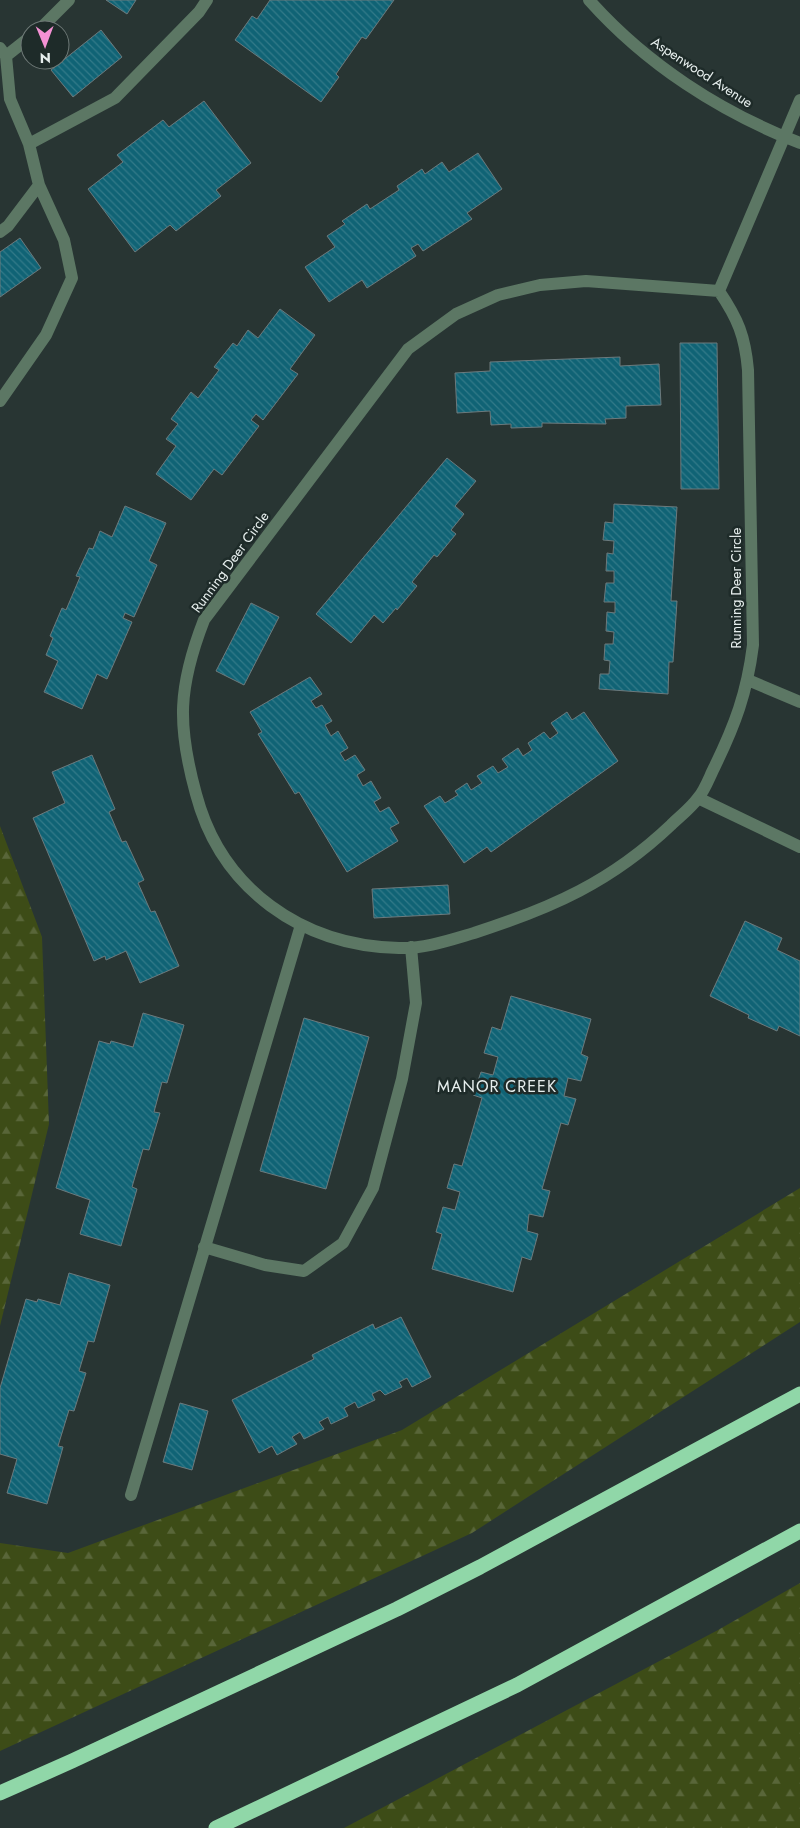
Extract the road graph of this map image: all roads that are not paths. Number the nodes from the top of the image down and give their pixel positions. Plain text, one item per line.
1 (69, 0) edge
2 (207, 0) edge
3 (589, 0) edge
4 (49, 20) edge
5 (20, 43) edge
6 (3, 52) edge
7 (800, 100) edge
8 (785, 137) junction
9 (800, 143) edge
10 (29, 144) junction
11 (39, 185) junction
12 (0, 232) edge
13 (719, 291) junction
14 (0, 401) edge
15 (748, 680) junction
16 (800, 702) edge
17 (698, 798) junction
18 (800, 847) edge
19 (301, 925) junction
20 (411, 947) junction
21 (204, 1247) junction
22 (800, 1394) edge
23 (131, 1495) dead end
24 (800, 1531) edge
25 (0, 1793) edge
26 (216, 1828) edge

1 - 4 street
2 - 10 street
3 - 8 street, Aspenwood Avenue
5 - 6 street
6 - 10 street
7 - 8 street
8 - 9 street, Aspenwood Avenue
8 - 13 street
10 - 11 street
11 - 12 street
11 - 14 street
13 - 15 street, Running Deer Circle
13 - 19 street, Running Deer Circle
15 - 16 street
15 - 17 street, Running Deer Circle
17 - 18 street
17 - 20 street, Running Deer Circle
19 - 20 street, Running Deer Circle
19 - 21 street
20 - 21 street
21 - 23 street
22 - 25 highway
24 - 26 highway

